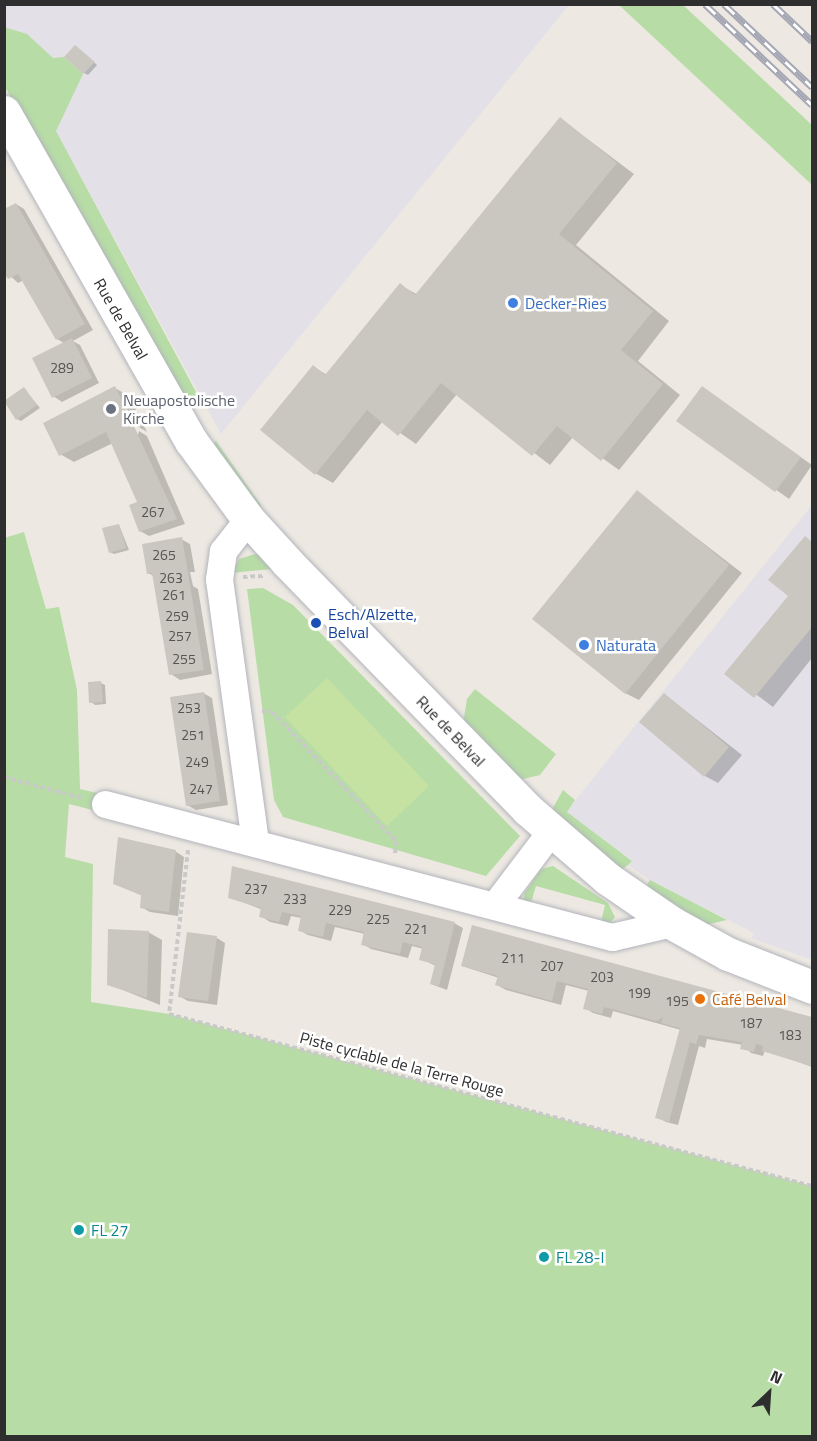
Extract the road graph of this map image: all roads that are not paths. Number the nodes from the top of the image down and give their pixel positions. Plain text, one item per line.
1 (4, 112) edge
2 (248, 519) junction
3 (105, 804) road end
4 (551, 831) junction
5 (255, 842) junction
6 (495, 906) junction
7 (672, 923) junction
8 (813, 987) edge

1 - 2 main road, Rue de Belval
2 - 4 main road, Rue de Belval
2 - 5 street
3 - 5 street
4 - 6 street
4 - 7 main road, Rue de Belval
5 - 6 street
6 - 7 street
7 - 8 main road, Rue de Belval

